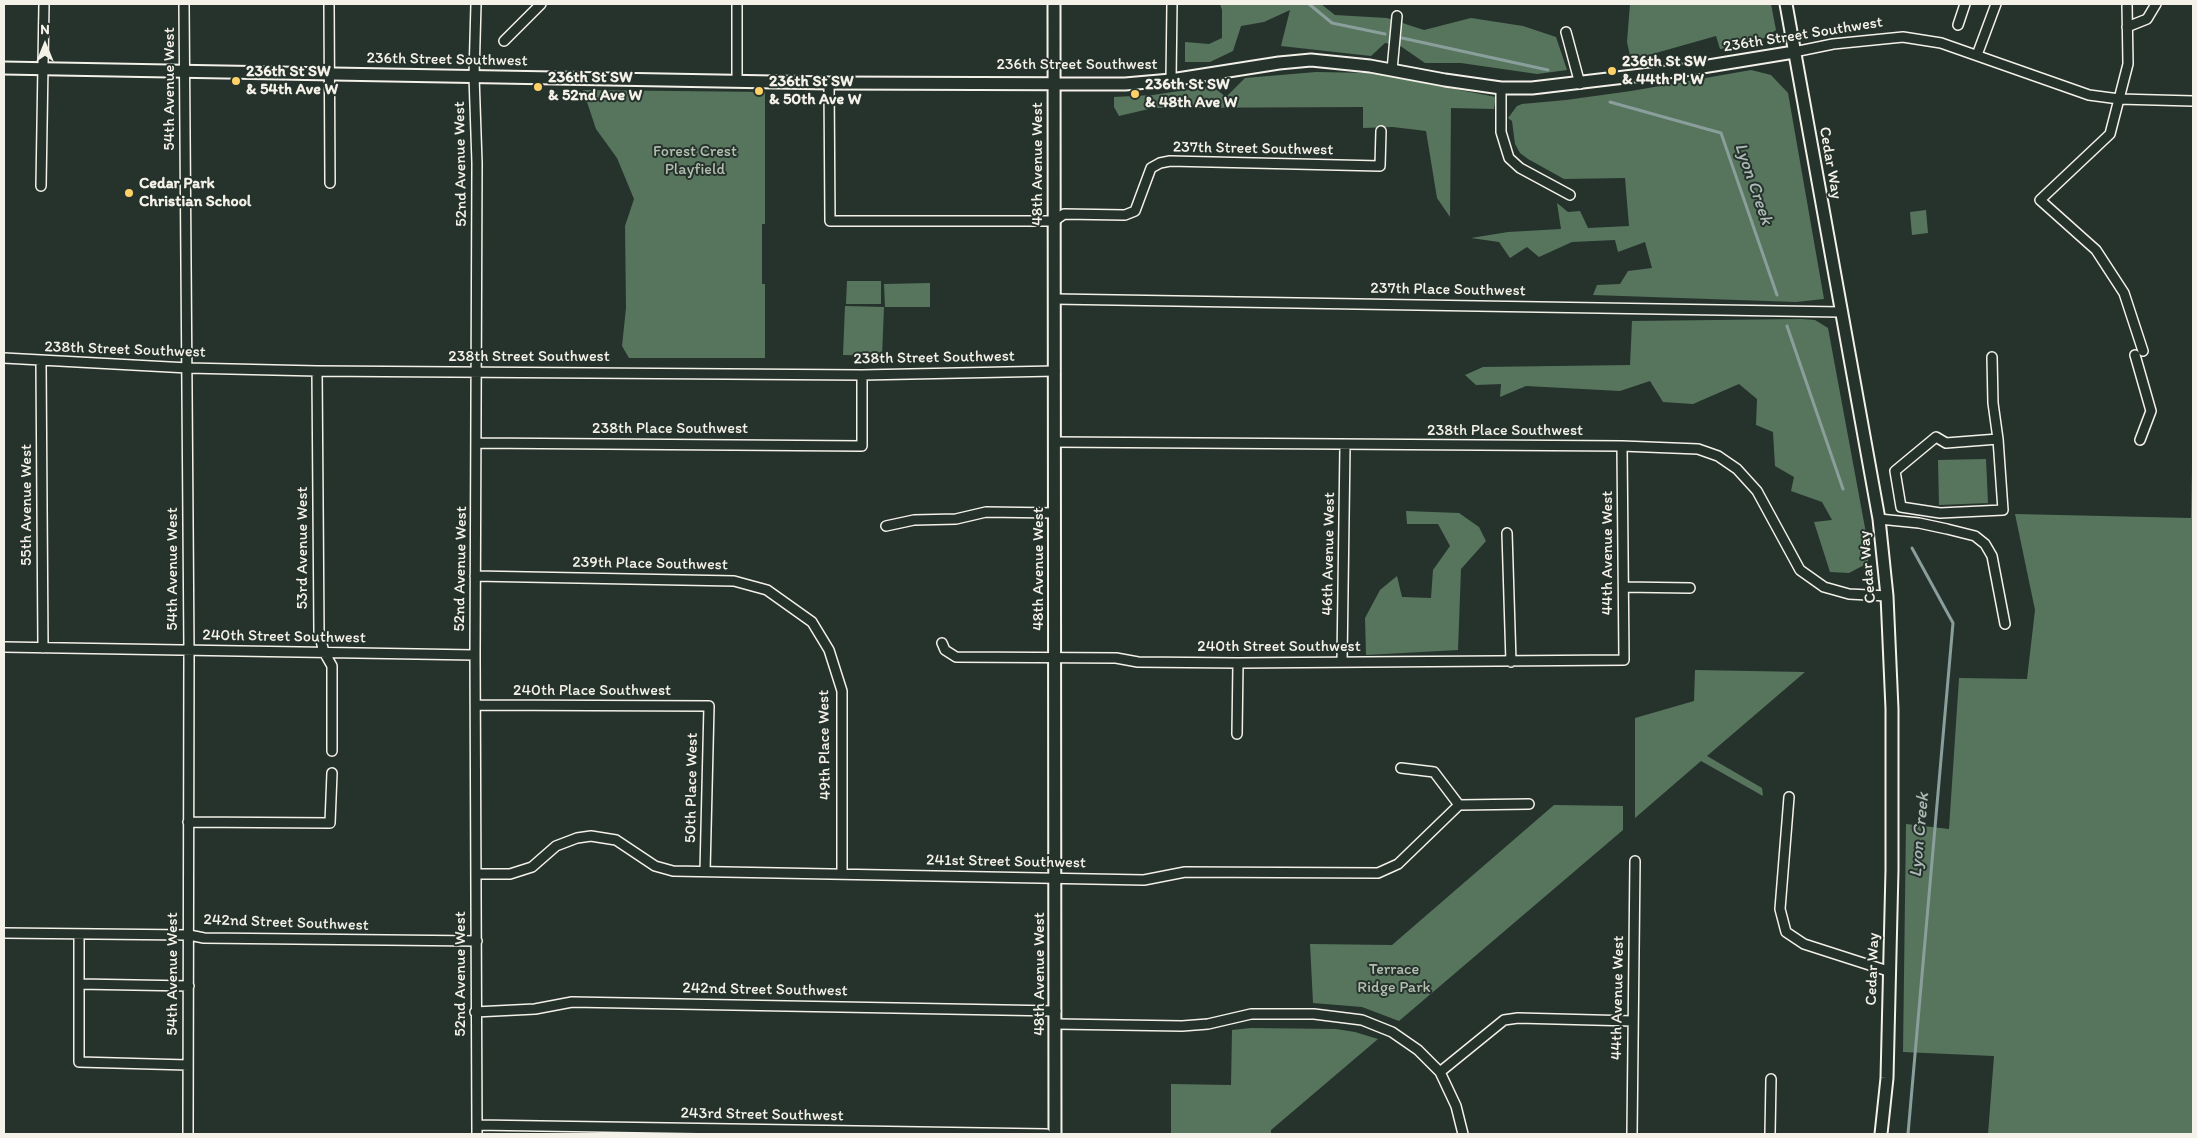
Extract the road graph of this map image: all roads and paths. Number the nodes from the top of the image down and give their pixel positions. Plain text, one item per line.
1 (44, 4) edge
2 (184, 4) edge
3 (329, 4) edge
4 (476, 4) edge
5 (541, 4) edge
6 (737, 4) edge
7 (1054, 4) edge
8 (1172, 4) edge
9 (1786, 4) edge
10 (1965, 4) edge
11 (1996, 4) edge
12 (2126, 4) edge
13 (2156, 4) edge
14 (1397, 16) dead end
15 (1958, 25) dead end
16 (2127, 27) junction
17 (1566, 32) dead end
18 (504, 41) dead end
19 (1794, 52) junction
20 (1977, 55) junction
21 (4, 68) edge
22 (42, 69) junction
23 (1392, 70) junction
24 (184, 73) junction
25 (329, 74) junction
26 (474, 76) junction
27 (737, 80) junction
28 (1171, 80) junction
29 (829, 83) junction
30 (1054, 84) junction
31 (1580, 84) junction
32 (1501, 88) junction
33 (2120, 99) junction
34 (2193, 101) edge
35 (1381, 131) dead end
36 (330, 183) dead end
37 (41, 186) dead end
38 (1570, 195) dead end
39 (1054, 221) junction
40 (1055, 299) junction
41 (1841, 312) junction
42 (1992, 357) dead end
43 (4, 358) edge
44 (41, 362) junction
45 (188, 368) junction
46 (317, 371) junction
47 (477, 371) junction
48 (1055, 372) junction
49 (862, 375) junction
50 (1998, 439) junction
51 (2140, 440) dead end
52 (1055, 442) junction
53 (477, 443) junction
54 (1345, 446) junction
55 (1622, 446) junction
56 (1055, 513) junction
57 (1880, 519) junction
58 (886, 526) dead end
59 (1507, 534) dead end
60 (475, 576) junction
61 (1624, 587) junction
62 (1690, 588) dead end
63 (1887, 596) junction
64 (812, 622) joint
65 (2004, 624) dead end
66 (942, 643) dead end
67 (4, 647) edge
68 (43, 648) junction
69 (189, 650) junction
70 (324, 652) junction
71 (475, 655) junction
72 (1054, 658) junction
73 (1624, 660) joint
74 (1342, 662) junction
75 (1511, 662) junction
76 (1238, 664) junction
77 (476, 705) junction
78 (709, 706) joint
79 (1237, 734) dead end
80 (332, 751) dead end
81 (1401, 768) dead end
82 (332, 773) dead end
83 (1789, 797) dead end
84 (1529, 804) dead end
85 (1459, 805) junction
86 (188, 822) junction
87 (1635, 861) dead end
88 (706, 871) junction
89 (842, 873) junction
90 (476, 874) junction
91 (1056, 878) junction
92 (4, 933) edge
93 (80, 934) junction
94 (189, 935) junction
95 (476, 941) junction
96 (1888, 971) junction
97 (79, 984) junction
98 (189, 986) junction
99 (1056, 1011) junction
100 (475, 1012) junction
101 (1632, 1021) junction
102 (1056, 1024) junction
103 (188, 1065) junction
104 (1440, 1072) junction
105 (1771, 1079) dead end
106 (477, 1130) edge
107 (188, 1134) edge
108 (1046, 1134) edge
109 (1056, 1134) edge
110 (1463, 1134) edge
111 (1632, 1134) edge
112 (1770, 1134) edge
113 (1881, 1134) edge

1 - 22 street
2 - 24 street, 54th Avenue West
3 - 25 street
4 - 26 street, 52nd Avenue West
5 - 18 street
6 - 27 street
7 - 30 main road, 48th Avenue West
8 - 28 street
9 - 19 main road, Cedar Way
10 - 15 street
11 - 20 street
12 - 16 street
13 - 16 street
14 - 23 street
16 - 33 street
17 - 31 street
19 - 20 street, 236th Street Southwest
19 - 31 main road, 236th Street Southwest
19 - 41 main road, Cedar Way
20 - 33 street, 236th Street Southwest
21 - 22 main road, 236th Street Southwest
22 - 24 main road, 236th Street Southwest
22 - 37 street
23 - 28 main road, 236th Street Southwest
23 - 32 main road, 236th Street Southwest
24 - 25 main road, 236th Street Southwest
24 - 45 street, 54th Avenue West
25 - 26 main road, 236th Street Southwest
25 - 36 street
26 - 27 main road, 236th Street Southwest
26 - 47 street, 52nd Avenue West
27 - 29 main road, 236th Street Southwest
28 - 30 main road, 236th Street Southwest
29 - 30 main road, 236th Street Southwest
29 - 39 street, 237th Street Southwest
30 - 39 main road, 48th Avenue West
31 - 32 main road, 236th Street Southwest
32 - 38 street
33 - 34 street, 236th Street Southwest
33 - 51 street
35 - 39 street, 237th Street Southwest
39 - 40 main road, 48th Avenue West
40 - 41 street, 237th Place Southwest
40 - 48 main road, 48th Avenue West
41 - 57 main road, Cedar Way
42 - 50 street
43 - 44 street, 238th Street Southwest
44 - 45 street, 238th Street Southwest
44 - 68 street, 55th Avenue West
45 - 46 street, 238th Street Southwest
45 - 69 street, 54th Avenue West
46 - 47 street, 238th Street Southwest
46 - 70 street, 53rd Avenue West
47 - 49 street, 238th Street Southwest
47 - 53 street, 52nd Avenue West
48 - 49 street, 238th Street Southwest
48 - 52 main road, 48th Avenue West
49 - 53 street, 238th Place Southwest
50 - 50 street
52 - 54 street, 238th Place Southwest
52 - 56 main road, 48th Avenue West
53 - 60 street, 52nd Avenue West
54 - 55 street, 238th Place Southwest
54 - 74 street, 46th Avenue West
55 - 61 street, 44th Avenue West
55 - 63 street, 238th Place Southwest
56 - 58 street
56 - 72 main road, 48th Avenue West
57 - 63 main road, Cedar Way
57 - 65 street
59 - 75 street
60 - 64 street, 239th Place Southwest
60 - 71 street, 52nd Avenue West
61 - 62 street
61 - 73 street, 44th Avenue West
63 - 96 main road, Cedar Way
64 - 89 street, 49th Place West
66 - 72 street, 240th Street Southwest
67 - 68 street, 240th Street Southwest
68 - 69 street, 240th Street Southwest
69 - 70 street, 240th Street Southwest
69 - 86 street, 54th Avenue West
70 - 71 street, 240th Street Southwest
70 - 80 street, 53rd Avenue West
71 - 77 street, 52nd Avenue West
72 - 76 street, 240th Street Southwest
72 - 91 main road, 48th Avenue West
73 - 75 street, 240th Street Southwest
74 - 75 street, 240th Street Southwest
74 - 76 street, 240th Street Southwest
76 - 79 street
77 - 78 street, 240th Place Southwest
77 - 90 street, 52nd Avenue West
78 - 88 street, 50th Place West
81 - 85 street
82 - 86 street
83 - 96 street
84 - 85 street
85 - 91 street, 241st Street Southwest
86 - 94 street, 54th Avenue West
87 - 101 street, 44th Avenue West
88 - 89 street, 241st Street Southwest
88 - 90 street, 241st Street Southwest
89 - 91 street, 241st Street Southwest
90 - 95 street, 52nd Avenue West
91 - 99 main road, 48th Avenue West
92 - 93 street, 242nd Street Southwest
93 - 94 street, 242nd Street Southwest
93 - 97 street
94 - 95 street, 242nd Street Southwest
94 - 98 street, 54th Avenue West
95 - 100 street, 52nd Avenue West
96 - 113 main road, Cedar Way
97 - 98 street
97 - 103 street
98 - 103 street, 54th Avenue West
99 - 100 street, 242nd Street Southwest
99 - 102 main road, 48th Avenue West
100 - 106 street, 52nd Avenue West
101 - 104 street
101 - 111 street, 44th Avenue West
102 - 104 street
102 - 109 main road, 48th Avenue West
103 - 107 street, 54th Avenue West
104 - 110 street
105 - 112 street
106 - 108 street, 243rd Street Southwest

